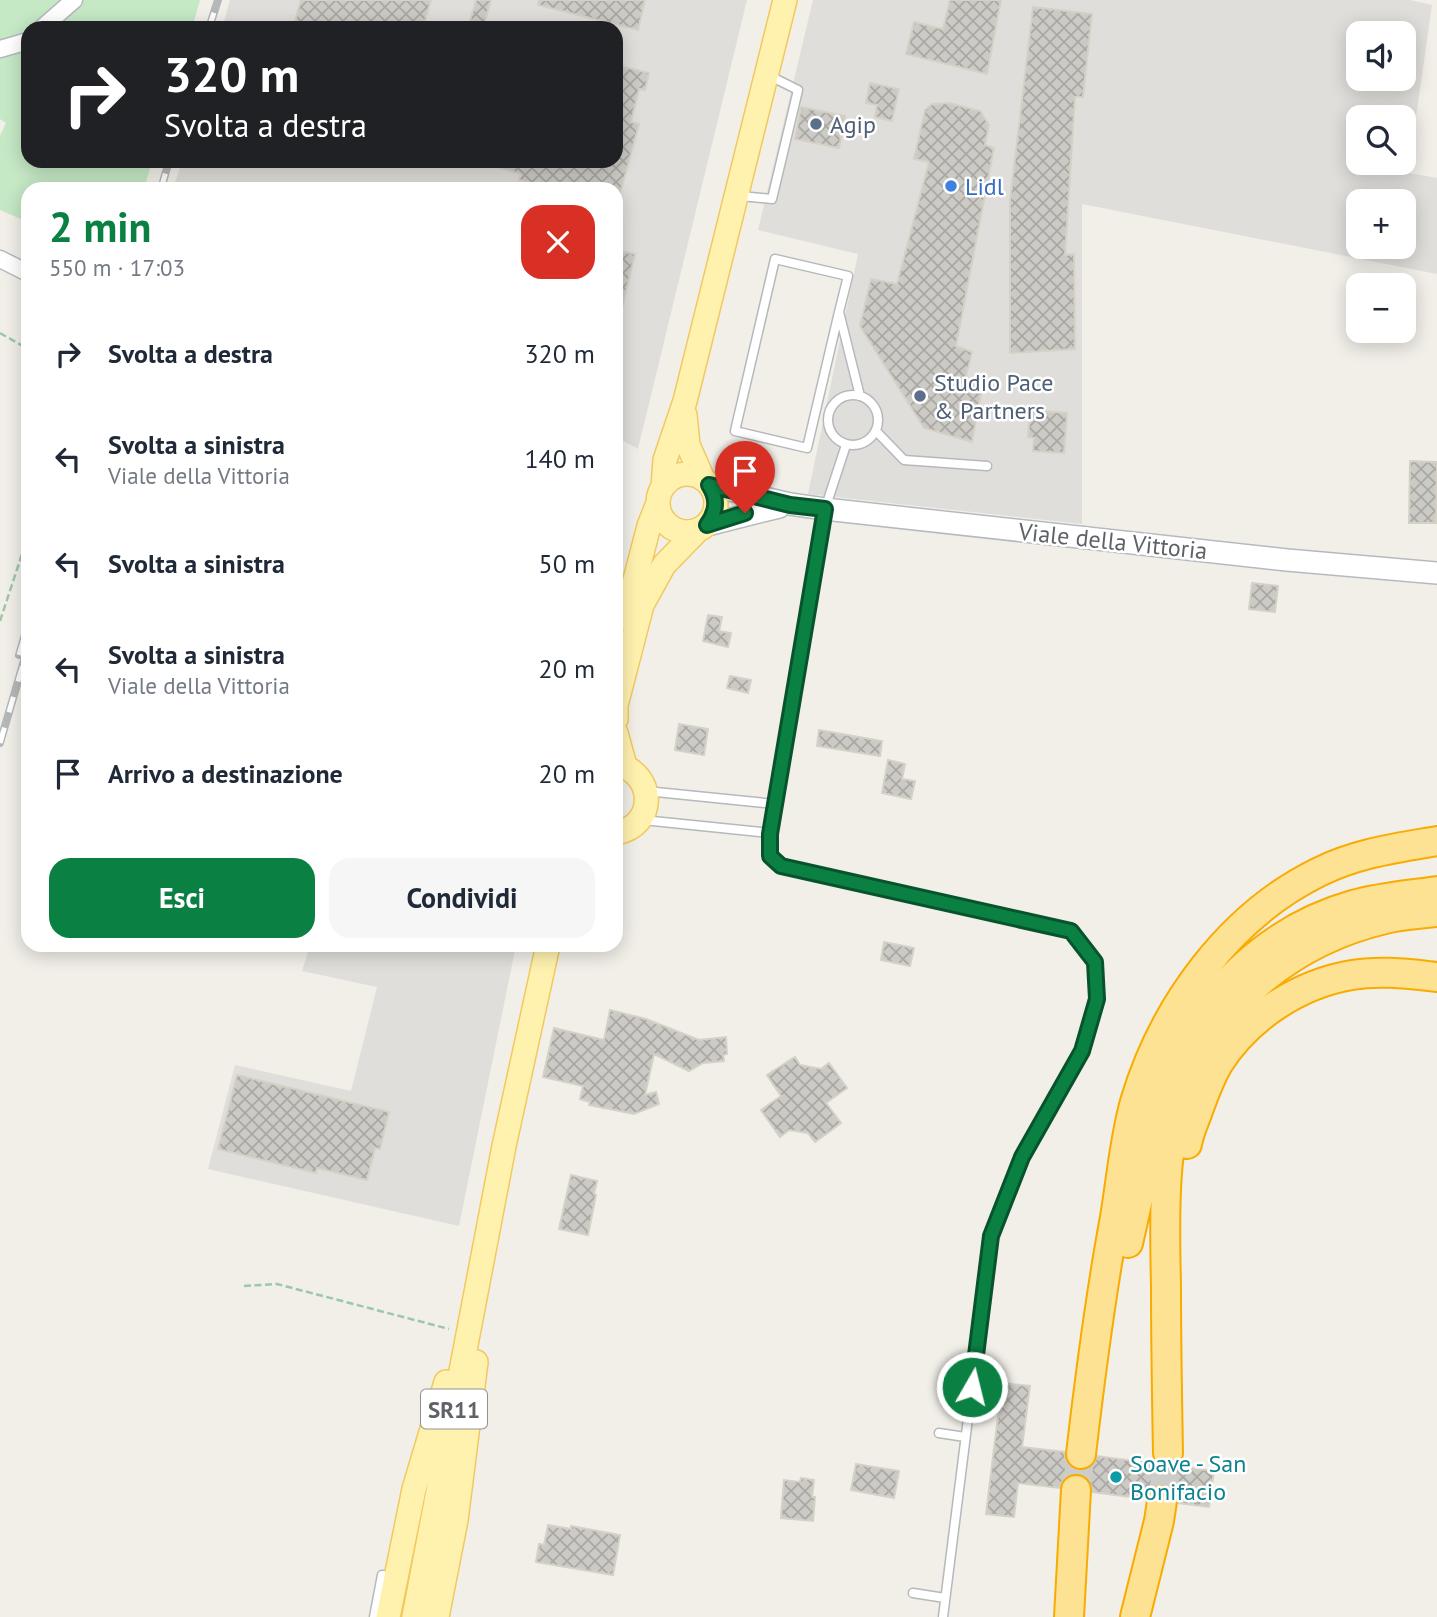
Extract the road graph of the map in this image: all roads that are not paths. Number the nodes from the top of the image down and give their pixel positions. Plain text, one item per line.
1 (74, 0) edge
2 (785, 0) edge
3 (50, 21) edge
4 (21, 43) edge
5 (0, 49) edge
6 (767, 75) junction
7 (737, 196) junction
8 (0, 259) edge
9 (21, 270) edge
10 (839, 312) junction
11 (860, 396) junction
12 (685, 401) junction
13 (813, 423) junction
14 (828, 426) junction
15 (876, 431) junction
16 (846, 445) junction
17 (987, 466) dead end
18 (706, 482) junction
19 (660, 495) junction
20 (790, 505) junction
21 (825, 509) junction
22 (702, 528) junction
23 (1437, 573) edge
24 (623, 626) edge
25 (623, 678) edge
26 (623, 766) edge
27 (646, 791) junction
28 (775, 804) junction
29 (640, 820) junction
30 (623, 830) edge
31 (770, 834) junction
32 (1437, 841) edge
33 (1437, 891) edge
34 (1437, 912) edge
35 (546, 952) edge
36 (1437, 977) edge
37 (476, 1289) junction
38 (1088, 1393) junction
39 (939, 1433) dead end
40 (965, 1437) junction
41 (1081, 1454) tunnel mouth
42 (1076, 1490) tunnel mouth
43 (1162, 1501) tunnel mouth
44 (396, 1577) junction
45 (913, 1593) dead end
46 (945, 1598) junction
47 (374, 1617) edge
48 (388, 1617) edge
49 (414, 1617) edge
50 (437, 1617) edge
51 (943, 1617) edge
52 (1069, 1617) edge
53 (1135, 1617) edge

1 - 3 street
2 - 6 main road
4 - 5 street
6 - 7 main road
6 - 7 lane
7 - 12 main road
8 - 9 street
10 - 11 lane
10 - 13 lane
10 - 13 lane
11 - 14 lane
11 - 15 lane
12 - 18 main road
12 - 19 main road
13 - 14 lane
14 - 16 lane
15 - 16 lane
15 - 17 lane
16 - 21 lane
18 - 19 main road
18 - 20 street, Viale della Vittoria
18 - 22 main road
19 - 22 main road
19 - 24 main road
20 - 21 street, Viale della Vittoria
20 - 22 street, Viale della Vittoria
21 - 23 street, Viale della Vittoria
21 - 28 lane
22 - 25 main road
26 - 27 main road
27 - 28 lane
27 - 29 main road
28 - 31 lane
29 - 30 main road
29 - 31 lane
31 - 40 lane
32 - 38 highway
33 - 38 highway
34 - 36 highway
35 - 37 main road
37 - 44 main road
37 - 49 main road, SR11
37 - 50 main road
38 - 41 highway
39 - 40 lane
40 - 46 lane
42 - 52 highway
43 - 53 highway
44 - 47 lane
44 - 48 main road
45 - 46 lane
46 - 51 lane

